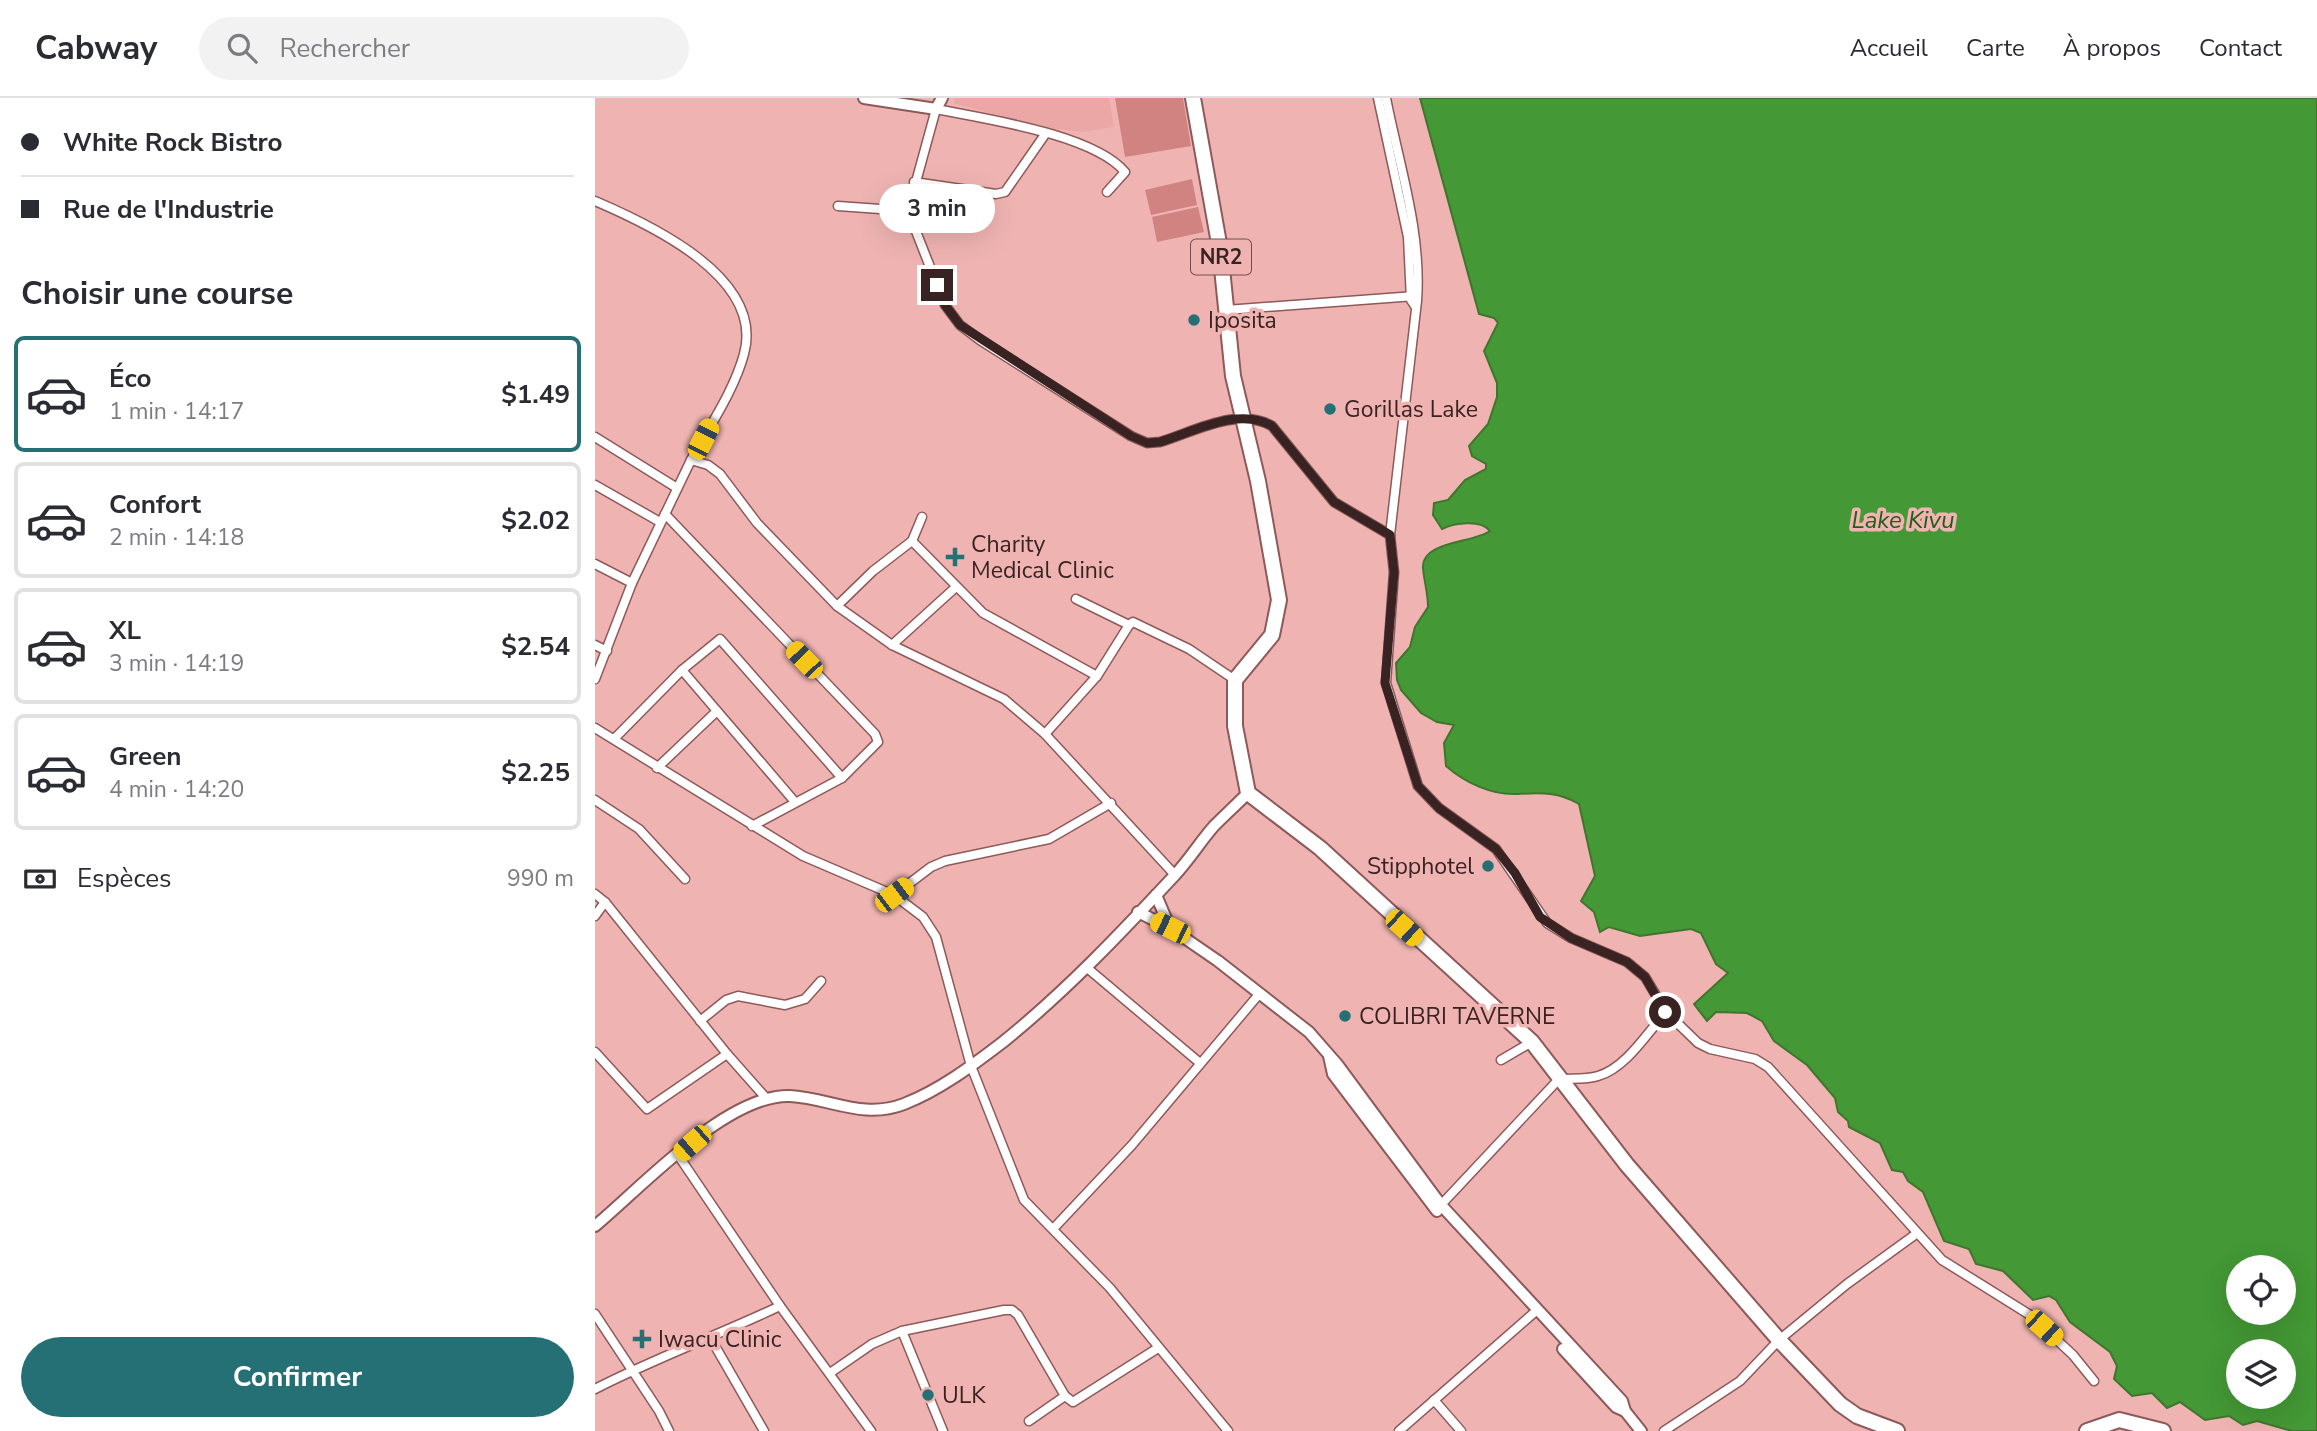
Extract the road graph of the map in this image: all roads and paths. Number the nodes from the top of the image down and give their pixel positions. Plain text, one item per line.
1 (864, 98) edge
2 (942, 98) edge
3 (1193, 98) edge
4 (1378, 98) edge
5 (1385, 104) edge
6 (936, 109) junction
7 (1047, 133) junction
8 (914, 182) junction
9 (1107, 192) dead end
10 (595, 201) edge
11 (838, 206) dead end
12 (908, 211) junction
13 (1414, 296) junction
14 (1226, 310) junction
15 (1241, 417) junction
16 (595, 437) edge
17 (691, 460) junction
18 (595, 485) edge
19 (677, 488) junction
20 (665, 514) junction
21 (922, 517) dead end
22 (660, 523) junction
23 (1390, 535) junction
24 (912, 541) junction
25 (595, 564) edge
26 (632, 583) junction
27 (956, 587) junction
28 (1076, 599) dead end
29 (837, 606) junction
30 (1129, 625) junction
31 (595, 645) edge
32 (892, 645) junction
33 (607, 651) junction
34 (682, 670) junction
35 (1097, 676) junction
36 (595, 679) edge
37 (1235, 680) junction
38 (717, 711) junction
39 (595, 728) edge
40 (1045, 734) junction
41 (614, 739) junction
42 (657, 768) junction
43 (842, 778) junction
44 (1248, 793) junction
45 (595, 800) edge
46 (795, 802) junction
47 (1111, 803) junction
48 (752, 826) junction
49 (1175, 875) junction
50 (685, 880) dead end
51 (595, 894) edge
52 (894, 895) junction
53 (1156, 895) junction
54 (605, 902) junction
55 (1138, 912) junction
56 (595, 916) edge
57 (1170, 928) junction
58 (1086, 967) junction
59 (821, 981) dead end
60 (1260, 993) junction
61 (1665, 1012) junction
62 (700, 1021) junction
63 (1532, 1042) junction
64 (595, 1052) edge
65 (727, 1054) junction
66 (1501, 1060) dead end
67 (1201, 1063) junction
68 (971, 1066) junction
69 (1559, 1079) junction
70 (766, 1098) junction
71 (678, 1155) junction
72 (1438, 1207) junction
73 (595, 1226) edge
74 (1053, 1229) junction
75 (1916, 1234) junction
76 (780, 1306) junction
77 (1534, 1313) junction
78 (595, 1314) edge
79 (902, 1331) junction
80 (712, 1339) junction
81 (1779, 1340) junction
82 (1157, 1348) junction
83 (632, 1370) junction
84 (830, 1373) junction
85 (2094, 1381) dead end
86 (595, 1389) edge
87 (1065, 1396) junction
88 (1434, 1400) junction
89 (1029, 1421) dead end
90 (669, 1431) edge
91 (764, 1431) edge
92 (871, 1431) edge
93 (943, 1431) edge
94 (1228, 1431) edge
95 (1399, 1431) edge
96 (1461, 1431) edge
97 (1641, 1431) edge
98 (1664, 1431) edge
99 (1898, 1431) edge
100 (2087, 1431) edge
101 (2163, 1431) edge

1 - 6 street
2 - 6 street
3 - 14 highway, NR2
4 - 5 street
5 - 13 street
6 - 7 street
6 - 8 street
7 - 8 street
7 - 9 street
8 - 12 street
10 - 17 street
11 - 12 street
12 - 15 street
13 - 14 street
13 - 23 street
14 - 15 highway, NR2
15 - 23 street
15 - 37 highway
16 - 19 street
17 - 19 street
17 - 29 street
18 - 22 street
19 - 20 street
20 - 22 street
20 - 43 street
21 - 24 street
22 - 26 street
23 - 61 street
24 - 27 street
24 - 29 street
25 - 26 street
26 - 33 street
27 - 32 street
27 - 35 street
28 - 30 street
29 - 32 street
30 - 35 street
30 - 37 street
31 - 33 street
32 - 40 street
33 - 36 street
34 - 38 street
34 - 41 street
34 - 43 street
35 - 40 street
37 - 44 highway
38 - 42 street
38 - 46 street
39 - 41 street
40 - 47 street
41 - 42 street
42 - 48 street
43 - 46 street
44 - 49 street
44 - 63 highway
45 - 50 street
46 - 48 street
47 - 49 street
47 - 52 street
48 - 52 street
49 - 53 street
51 - 54 street
52 - 68 street
53 - 55 street
53 - 57 street
54 - 56 street
54 - 62 street
55 - 57 street
55 - 58 street
57 - 60 street
58 - 67 street
58 - 68 street
59 - 62 street
60 - 67 street
60 - 72 street
61 - 69 street
61 - 75 street
62 - 65 street
63 - 66 street
63 - 69 highway
64 - 65 street
65 - 70 street
67 - 74 street
68 - 70 street
68 - 74 street
69 - 72 street
69 - 81 highway
70 - 71 street
71 - 73 street
71 - 76 street
72 - 77 street
74 - 82 street
75 - 81 street
75 - 85 street
76 - 80 street
76 - 84 street
77 - 88 street
77 - 97 street
78 - 83 street
79 - 84 street
79 - 87 street
79 - 93 street
80 - 83 street
80 - 91 street
81 - 98 street
81 - 99 highway
82 - 87 street
82 - 94 street
83 - 86 street
83 - 90 street
84 - 92 street
87 - 89 street
88 - 95 street
88 - 96 street
100 - 101 highway

